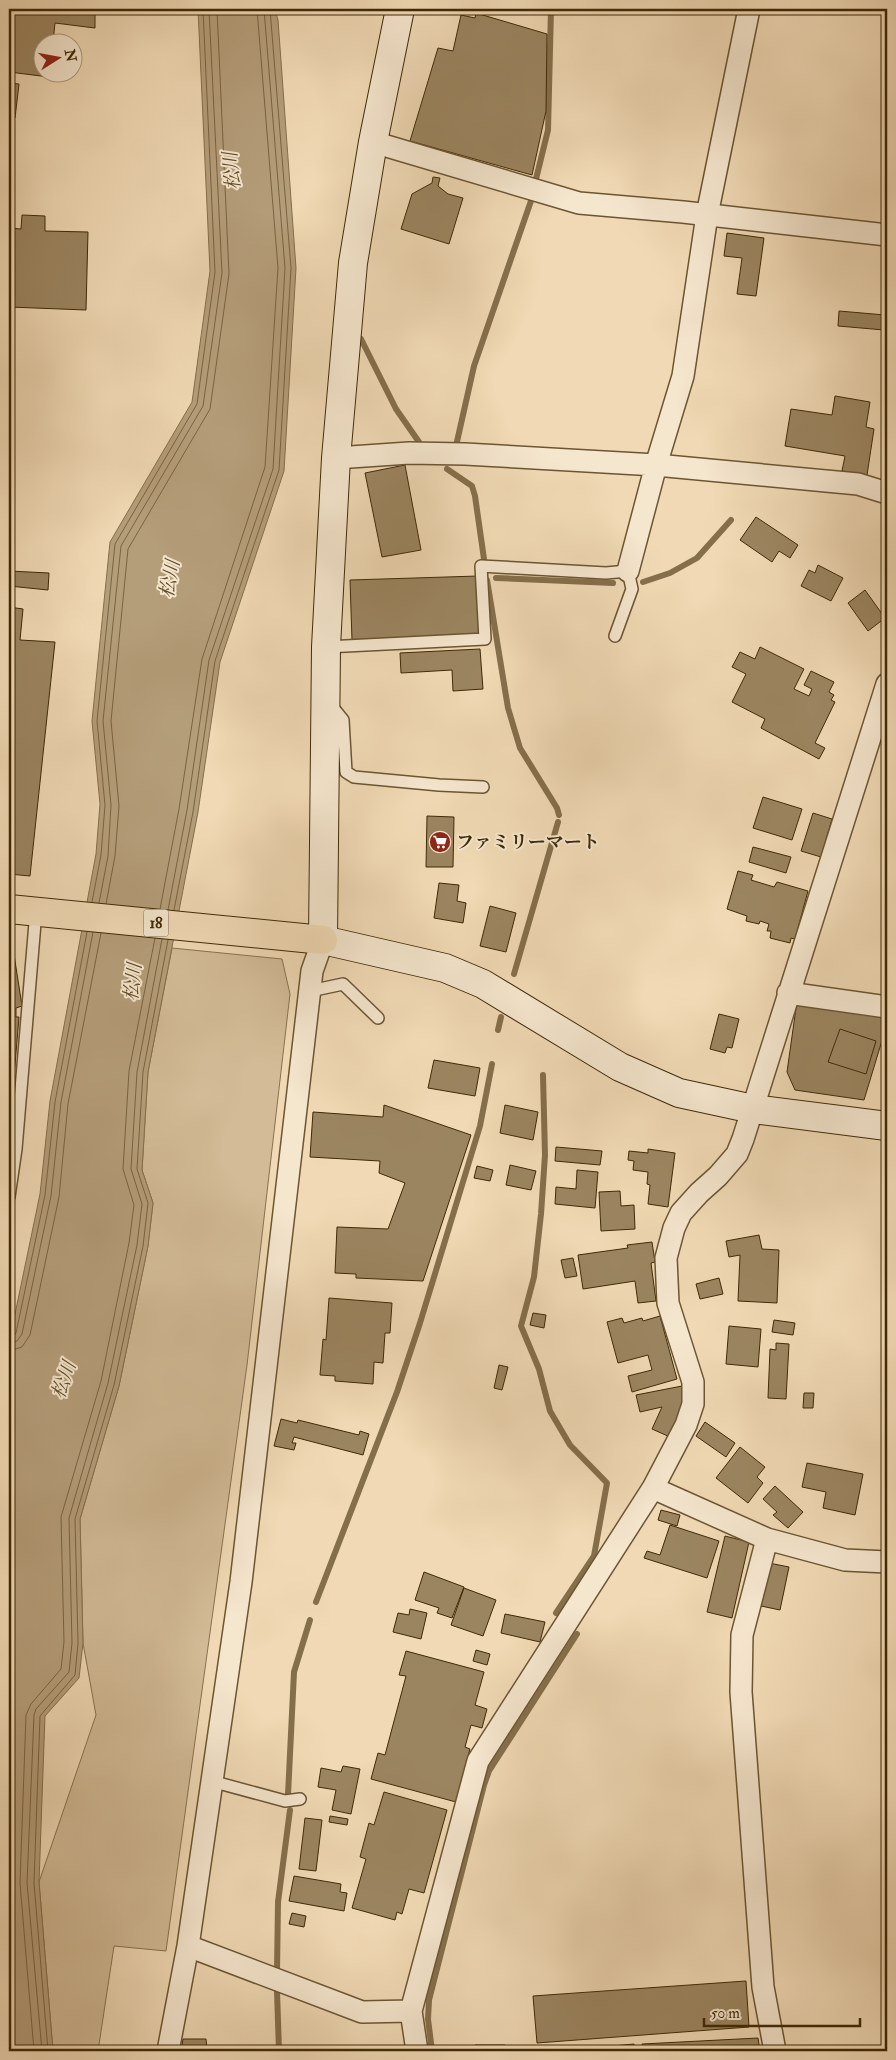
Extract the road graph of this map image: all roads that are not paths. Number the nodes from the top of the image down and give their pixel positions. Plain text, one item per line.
1 (400, 9) edge
2 (748, 9) edge
3 (373, 142) junction
4 (707, 215) junction
5 (887, 235) edge
6 (336, 458) junction
7 (656, 465) junction
8 (887, 493) edge
9 (628, 572) junction
10 (615, 636) dead end
11 (326, 647) junction
12 (887, 684) edge
13 (326, 699) junction
14 (483, 787) dead end
15 (9, 909) edge
16 (42, 912) junction
17 (324, 940) junction
18 (310, 991) junction
19 (788, 993) junction
20 (887, 1008) edge
21 (378, 1018) dead end
22 (753, 1109) junction
23 (887, 1126) edge
24 (9, 1197) edge
25 (652, 1488) junction
26 (767, 1539) junction
27 (887, 1562) edge
28 (211, 1780) junction
29 (300, 1799) dead end
30 (188, 1946) junction
31 (411, 2011) junction
32 (168, 2051) edge
33 (417, 2051) edge
34 (775, 2051) edge

1 - 3 street
2 - 4 street
3 - 4 street
3 - 6 street
4 - 5 street
4 - 7 street
6 - 7 street
6 - 11 street
7 - 8 street
7 - 9 street
9 - 10 lane
9 - 11 lane
11 - 13 street
12 - 19 street
13 - 14 lane
13 - 17 street
15 - 16 main road, 18
16 - 17 main road, 18
16 - 24 lane
17 - 18 street
17 - 22 street
18 - 21 lane
18 - 28 street
19 - 20 street
19 - 22 street
22 - 23 street
22 - 25 street
25 - 26 street
25 - 31 street
26 - 27 street
26 - 34 street
28 - 29 lane
28 - 30 street
30 - 31 street
30 - 32 street
31 - 33 street

